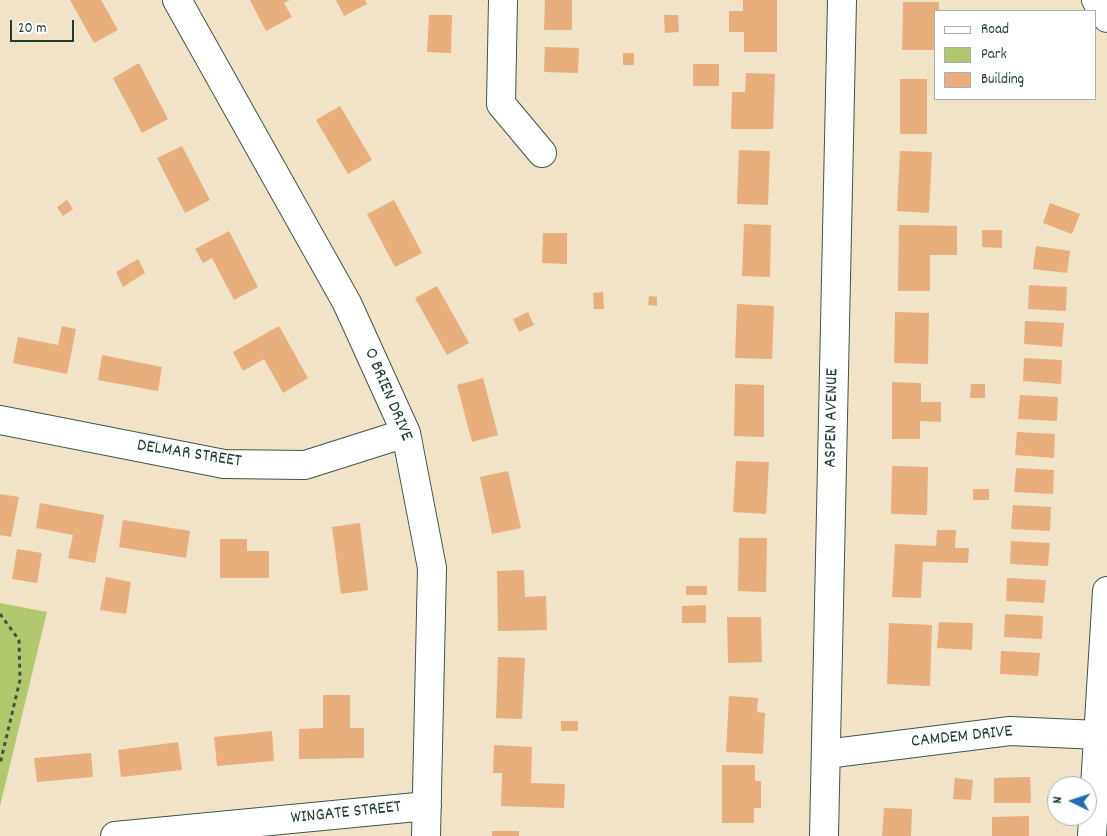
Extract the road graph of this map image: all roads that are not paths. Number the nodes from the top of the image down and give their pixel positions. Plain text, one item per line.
1 (177, 0) edge
2 (503, 0) edge
3 (842, 0) edge
4 (1096, 0) edge
5 (1107, 18) edge
6 (542, 153) dead end
7 (0, 420) edge
8 (406, 433) junction
9 (1107, 591) edge
10 (1098, 734) junction
11 (826, 754) junction
12 (427, 806) junction
13 (115, 836) edge
14 (426, 836) edge
15 (824, 836) edge
16 (1092, 836) edge

1 - 8 main road, O BRIEN DRIVE
2 - 6 main road
3 - 11 main road, ASPEN AVENUE
4 - 5 main road
7 - 8 main road, DELMAR STREET
8 - 12 main road, O BRIEN DRIVE
9 - 10 main road
10 - 11 main road, CAMDEM DRIVE
10 - 16 main road
11 - 15 main road, ASPEN AVENUE
12 - 13 main road, WINGATE STREET
12 - 14 main road, O BRIEN DRIVE

